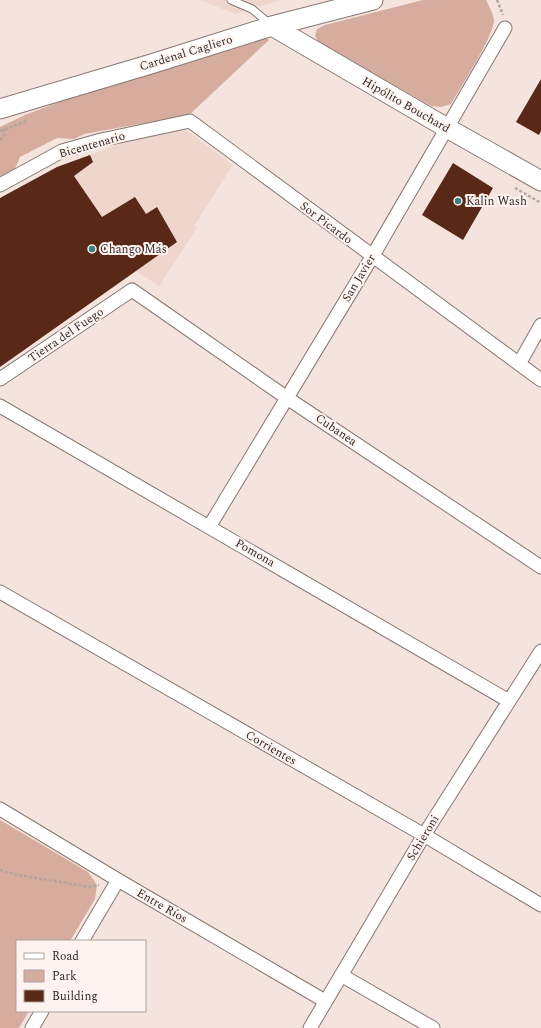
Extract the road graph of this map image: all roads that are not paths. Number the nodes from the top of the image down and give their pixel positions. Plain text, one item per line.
1 (231, 0) edge
2 (372, 0) edge
3 (272, 26) junction
4 (505, 28) dead end
5 (0, 109) edge
6 (190, 122) joint
7 (447, 128) junction
8 (541, 181) edge
9 (0, 185) edge
10 (372, 257) junction
11 (132, 290) joint
12 (541, 325) edge
13 (519, 364) junction
14 (0, 379) edge
15 (541, 380) edge
16 (287, 398) junction
17 (0, 406) edge
18 (209, 527) junction
19 (541, 568) edge
20 (0, 592) edge
21 (540, 655) edge
22 (509, 701) junction
23 (0, 809) edge
24 (424, 835) junction
25 (118, 880) junction
26 (541, 904) edge
27 (83, 940) edge
28 (341, 975) junction
29 (325, 1001) junction
30 (41, 1012) edge
31 (32, 1028) edge
32 (310, 1028) edge
33 (432, 1028) edge

1 - 3 lane
2 - 3 main road, Cardenal Cagliero
3 - 5 main road, Cardenal Cagliero
3 - 7 main road, Hipólito Bouchard
4 - 7 street, San Javier
6 - 9 street, Bicentenario
6 - 10 street, Sor Picardo
7 - 8 main road, Hipólito Bouchard
7 - 10 street, San Javier
10 - 13 street, Sor Picardo
10 - 16 street, San Javier
11 - 14 street, Tierra del Fuego
11 - 16 street, Cubanea
12 - 13 street
13 - 15 street, Sor Picardo
16 - 18 street, San Javier
16 - 19 street, Cubanea
17 - 18 street, Pomona
18 - 22 street, Pomona
20 - 24 street, Corrientes
21 - 22 street, Schieroni
22 - 24 street, Schieroni
23 - 25 street, Entre Ríos
24 - 26 street, Corrientes
24 - 28 street, Schieroni
25 - 27 street
25 - 29 street, Entre Ríos
28 - 29 street, Schieroni
28 - 33 street
29 - 32 street, Schieroni
30 - 31 street

